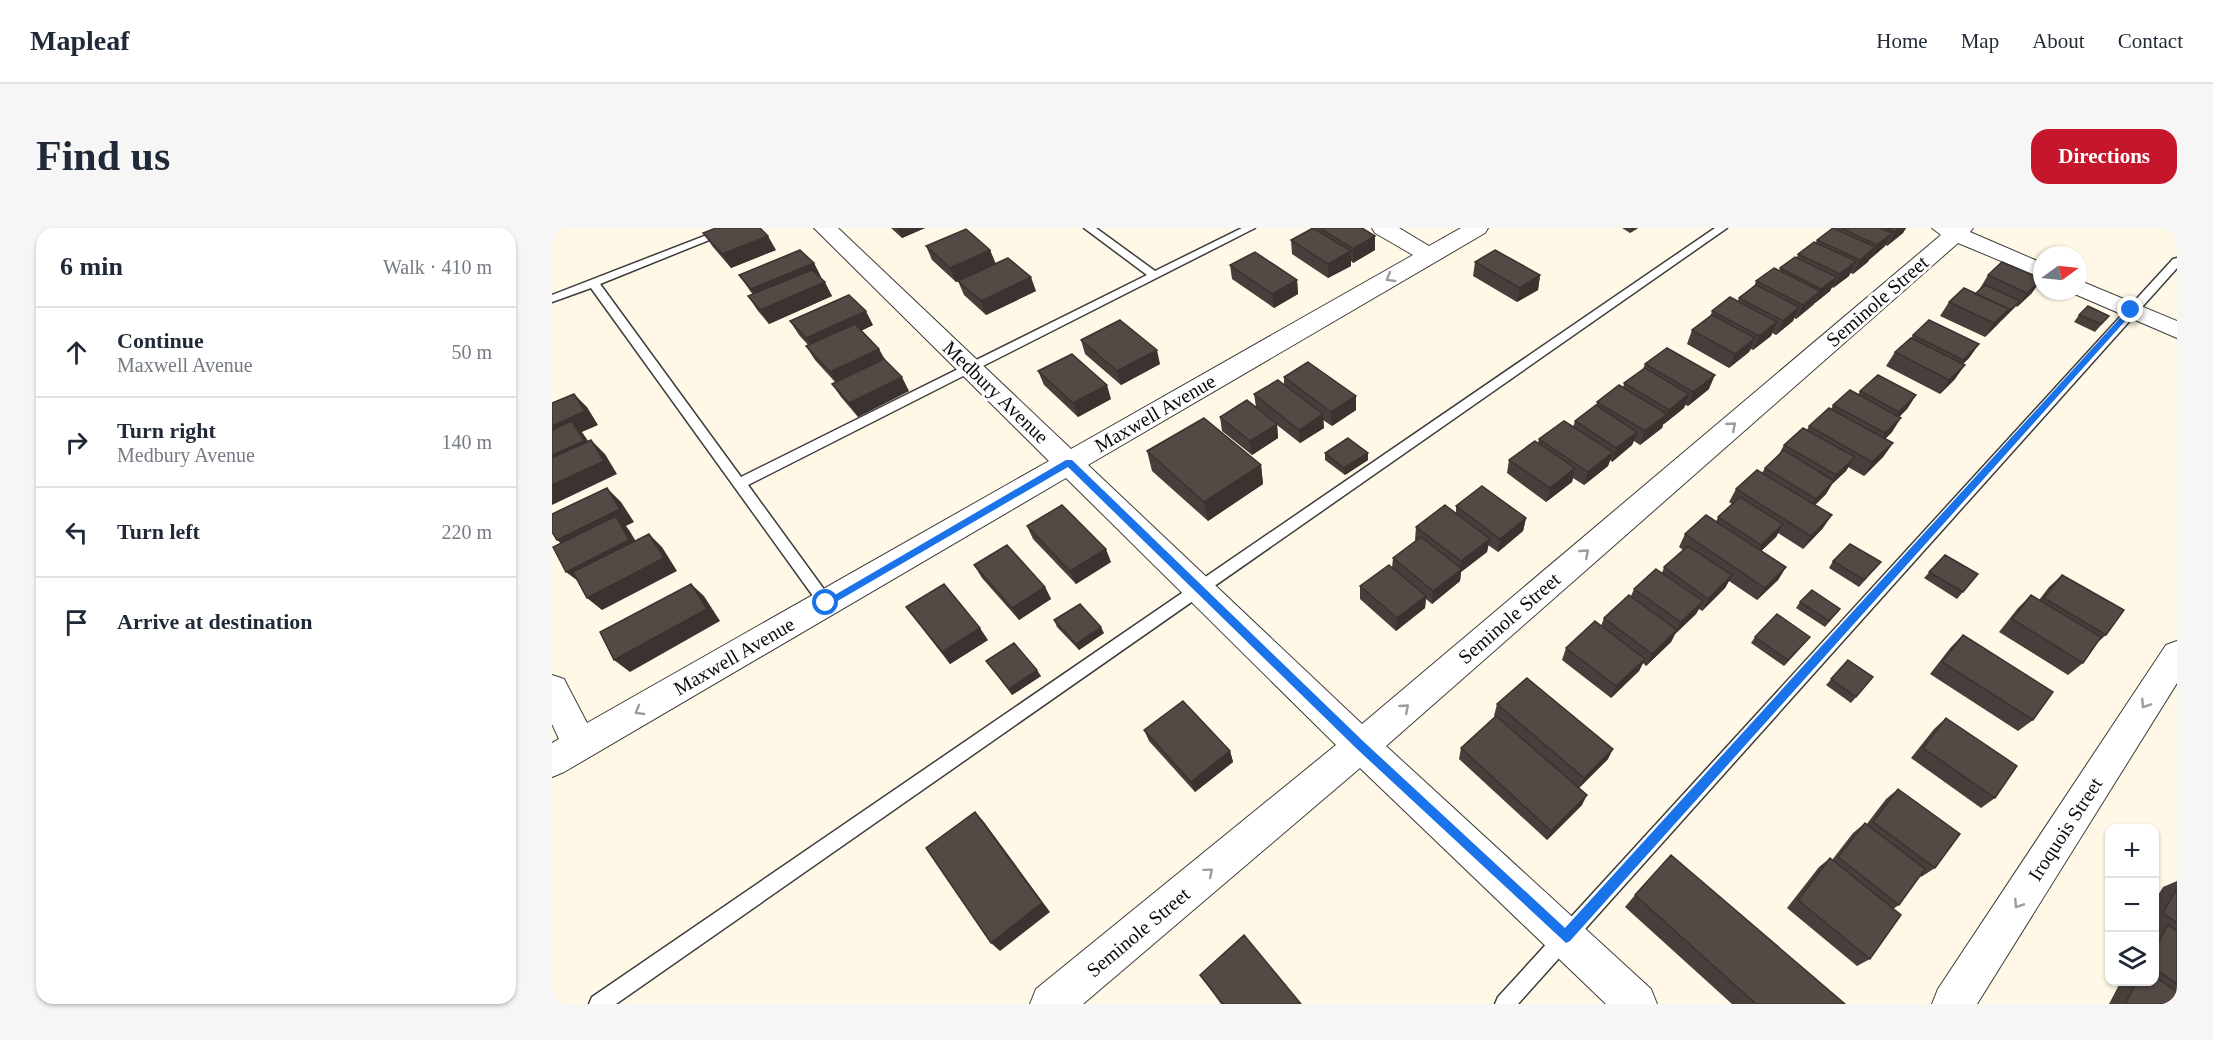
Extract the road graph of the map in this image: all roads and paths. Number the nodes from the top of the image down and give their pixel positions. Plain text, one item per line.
1 (734, 228) edge
2 (825, 228) edge
3 (1089, 228) edge
4 (1250, 228) edge
5 (1383, 228) edge
6 (1477, 228) edge
7 (1722, 228) edge
8 (1954, 230) edge
9 (1429, 255) junction
10 (2177, 261) edge
11 (2033, 267) edge
12 (1155, 276) junction
13 (593, 283) junction
14 (2087, 291) edge
15 (552, 299) edge
16 (2131, 310) junction
17 (2177, 330) edge
18 (971, 368) junction
19 (1069, 463) junction
20 (740, 484) junction
21 (1201, 590) junction
22 (826, 603) junction
23 (2177, 655) edge
24 (552, 689) edge
25 (1361, 746) junction
26 (566, 753) edge
27 (1566, 936) junction
28 (599, 1004) edge
29 (1051, 1004) edge
30 (1505, 1004) edge
31 (1636, 1004) edge
32 (1953, 1004) edge

1 - 13 lane
2 - 18 street, Medbury Avenue
3 - 12 lane
4 - 12 lane
5 - 9 street
6 - 9 street, Maxwell Avenue
7 - 21 lane
8 - 11 street
25 -> 8 street, Seminole Street
9 -> 19 street, Maxwell Avenue
10 - 16 lane
12 - 18 lane
13 - 15 lane
13 - 20 lane
14 - 16 street
16 - 17 street
16 - 27 lane
18 - 19 street, Medbury Avenue
18 - 20 lane
19 - 21 street, Medbury Avenue
19 - 22 street, Maxwell Avenue
20 - 22 lane
21 - 25 street, Medbury Avenue
21 - 28 lane
22 -> 26 street, Maxwell Avenue
23 -> 32 street, Iroquois Street
24 - 26 street
25 - 27 street, Medbury Avenue
29 -> 25 street, Seminole Street
27 - 30 lane
27 - 31 street, Medbury Avenue

